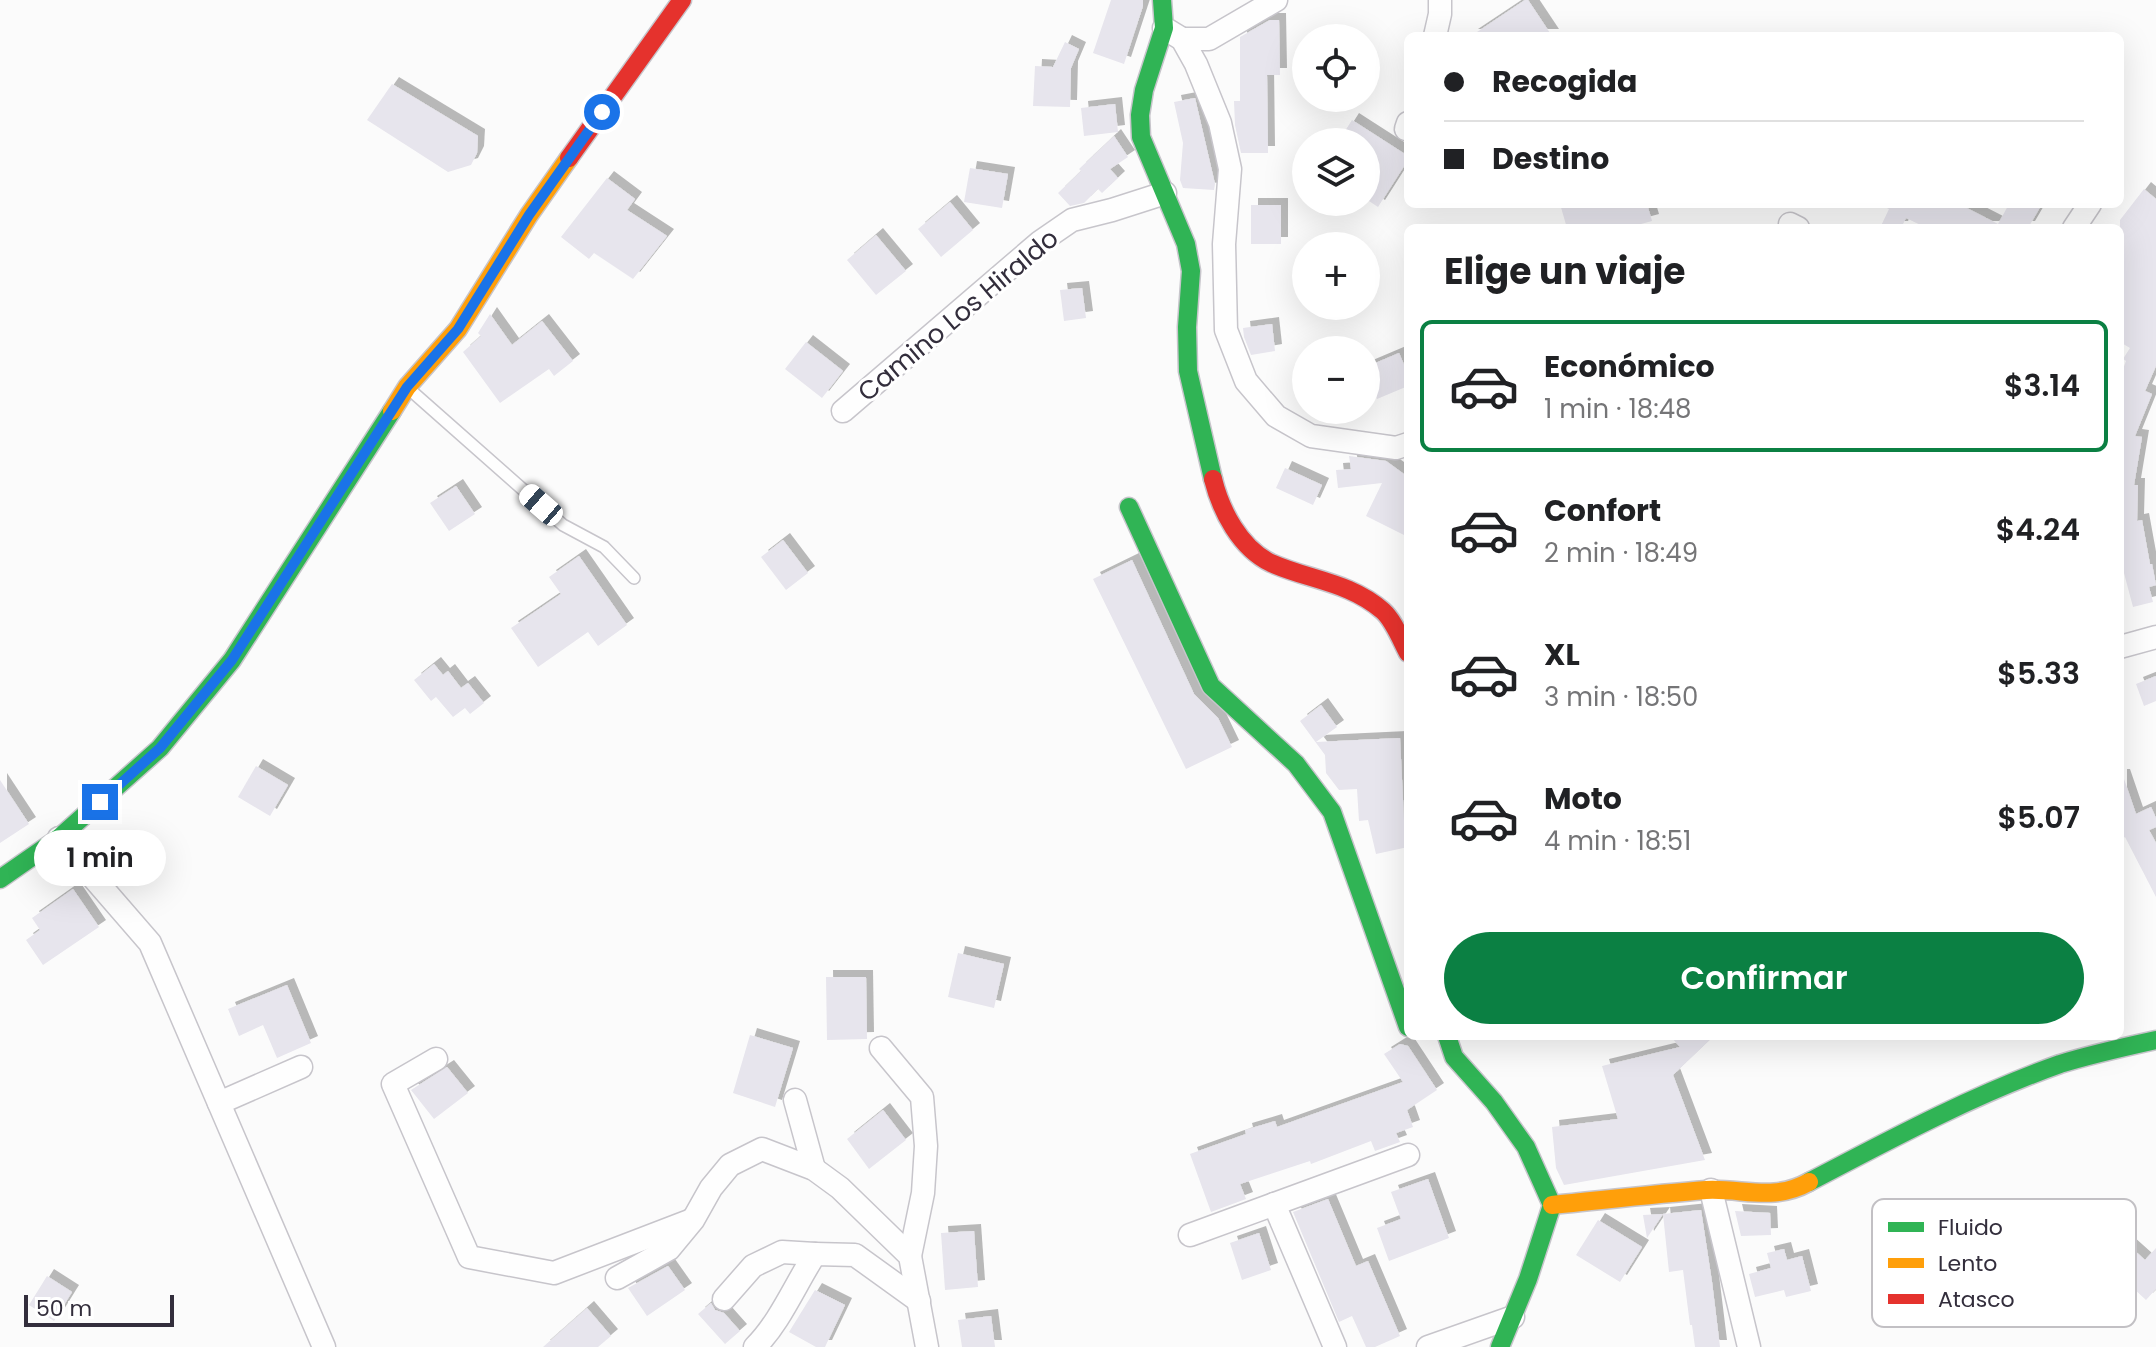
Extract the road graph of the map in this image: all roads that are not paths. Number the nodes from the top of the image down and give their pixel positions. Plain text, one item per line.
1 (682, 0) edge
2 (1162, 0) edge
3 (1276, 0) edge
4 (1440, 0) edge
5 (1436, 32) edge
6 (1173, 34) junction
7 (1165, 193) junction
8 (407, 387) junction
9 (843, 411) dead end
10 (1404, 449) edge
11 (1129, 507) dead end
12 (634, 578) dead end
13 (2156, 637) edge
14 (1404, 646) edge
15 (2124, 646) edge
16 (59, 838) junction
17 (0, 879) edge
18 (1404, 1016) edge
19 (2156, 1040) edge
20 (1449, 1042) edge
21 (881, 1048) dead end
22 (436, 1059) dead end
23 (301, 1067) dead end
24 (795, 1100) dead end
25 (219, 1103) junction
26 (1408, 1155) dead end
27 (814, 1169) junction
28 (1711, 1190) junction
29 (1274, 1204) junction
30 (1552, 1205) junction
31 (693, 1220) junction
32 (1190, 1235) dead end
33 (815, 1254) junction
34 (910, 1256) junction
35 (617, 1278) dead end
36 (724, 1299) dead end
37 (919, 1301) junction
38 (1513, 1317) junction
39 (324, 1347) edge
40 (755, 1347) edge
41 (927, 1347) edge
42 (1335, 1347) edge
43 (1428, 1347) edge
44 (1500, 1347) edge
45 (1749, 1347) edge

1 - 8 street
2 - 6 street
3 - 6 street
4 - 5 street
6 - 7 street
6 - 10 street
7 - 9 street, Camino Los Hiraldo
7 - 14 street
8 - 12 lane
8 - 16 street
11 - 18 street
13 - 15 street
16 - 17 street
16 - 25 street
19 - 28 street
20 - 30 street
21 - 34 street
22 - 31 street
23 - 25 street
24 - 27 street
25 - 39 street
26 - 29 street
27 - 31 street
27 - 34 street
28 - 30 street
28 - 45 street
29 - 32 street
29 - 42 street
30 - 38 street
31 - 35 street
33 - 36 street
33 - 37 street
33 - 40 street
34 - 37 street
37 - 41 street
38 - 43 street
38 - 44 street

